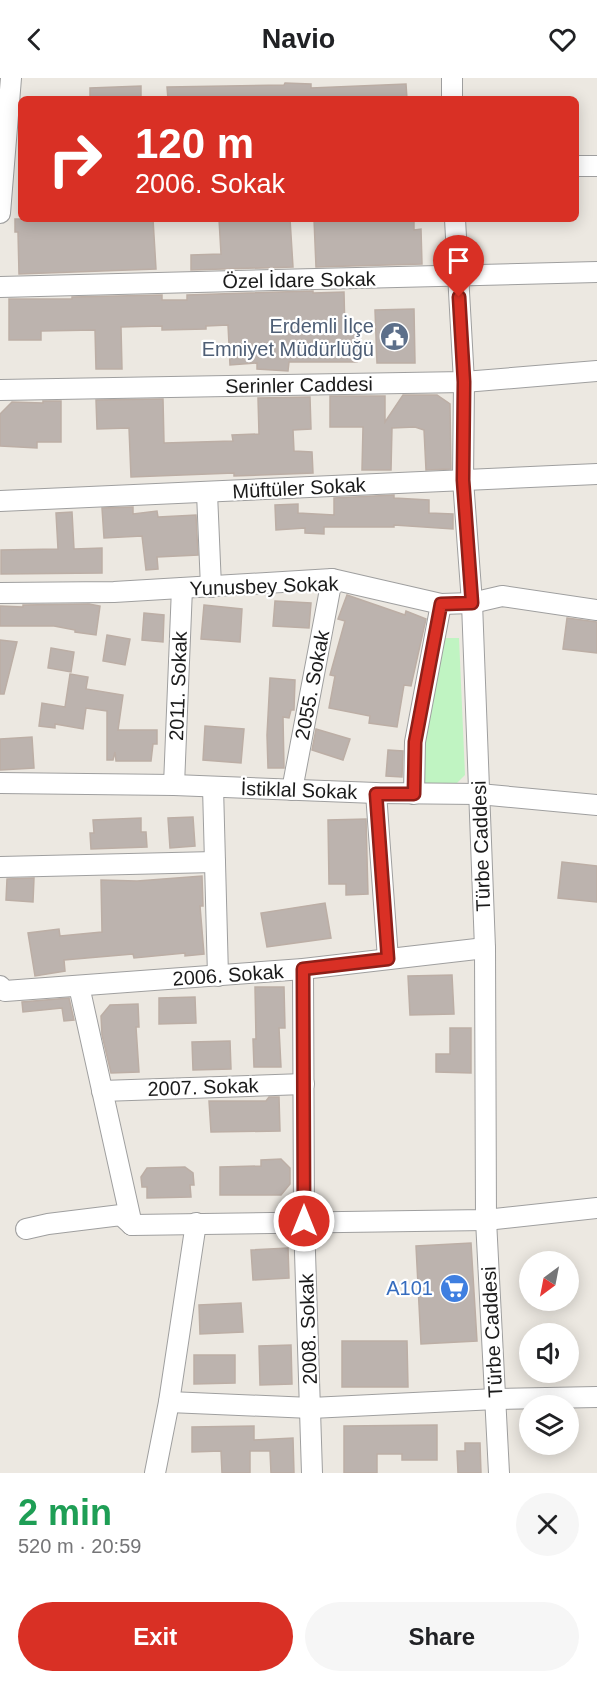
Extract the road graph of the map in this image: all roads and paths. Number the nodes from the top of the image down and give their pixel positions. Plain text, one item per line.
1 (9, 78) edge
2 (22, 78) edge
3 (452, 78) edge
4 (452, 96) edge
5 (579, 166) edge
6 (597, 166) edge
7 (12, 178) edge
8 (0, 213) edge
9 (455, 222) edge
10 (597, 272) edge
11 (457, 276) junction
12 (0, 287) edge
13 (597, 371) edge
14 (464, 382) junction
15 (0, 390) edge
16 (597, 474) edge
17 (463, 480) junction
18 (207, 493) junction
19 (0, 501) edge
20 (332, 579) junction
21 (211, 587) junction
22 (182, 588) junction
23 (0, 593) edge
24 (472, 603) junction
25 (441, 604) junction
26 (597, 610) edge
27 (0, 783) edge
28 (174, 785) junction
29 (213, 787) junction
30 (292, 790) junction
31 (376, 794) junction
32 (414, 794) junction
33 (479, 794) junction
34 (597, 805) edge
35 (214, 862) junction
36 (0, 867) edge
37 (485, 948) junction
38 (388, 959) junction
39 (303, 969) junction
40 (218, 976) junction
41 (79, 986) junction
42 (3, 989) edge
43 (304, 1084) junction
44 (102, 1091) junction
45 (597, 1208) edge
46 (486, 1220) junction
47 (304, 1221) junction
48 (196, 1223) junction
49 (132, 1225) junction
50 (26, 1228) dead end
51 (597, 1397) edge
52 (496, 1399) junction
53 (169, 1401) junction
54 (311, 1408) junction
55 (155, 1473) edge
56 (312, 1473) edge
57 (500, 1473) edge

1 - 2 street
1 - 7 street
3 - 4 street
5 - 6 street
7 - 8 street
9 - 11 street, Türbe Caddesi
10 - 11 street, Özel İdare Sokak
11 - 12 street, Özel İdare Sokak
11 - 14 street, Türbe Caddesi
13 - 14 street, Serinler Caddesi
14 - 15 street, Serinler Caddesi
14 - 17 street, Türbe Caddesi
16 - 17 street, Müftüler Sokak
17 - 18 street, Müftüler Sokak
17 - 24 street, Türbe Caddesi
18 - 19 street, Müftüler Sokak
18 - 21 street
20 - 21 street, Yunusbey Sokak
20 - 25 street, Yunusbey Sokak
20 - 30 street, 2055. Sokak
21 - 22 street, Yunusbey Sokak
22 - 23 street, Yunusbey Sokak
22 - 28 street, 2011. Sokak
24 - 25 street, Yunusbey Sokak
24 - 26 street, Yunusbey Sokak
24 - 33 street, Türbe Caddesi
25 - 32 street
27 - 28 street, İstiklal Sokak
28 - 29 street, İstiklal Sokak
29 - 30 street, İstiklal Sokak
29 - 35 street
30 - 31 street, İstiklal Sokak
31 - 32 street, İstiklal Sokak
31 - 38 street
32 - 33 street, İstiklal Sokak
33 - 34 street, İstiklal Sokak
33 - 37 street, Türbe Caddesi
35 - 36 street
35 - 40 street
37 - 38 street, 2006. Sokak
37 - 46 street, Türbe Caddesi
38 - 39 street, 2006. Sokak
39 - 40 street, 2006. Sokak
39 - 43 street, 2008. Sokak
40 - 41 street, 2006. Sokak
41 - 42 street, 2006. Sokak
41 - 44 street
43 - 44 street, 2007. Sokak
43 - 47 street, 2008. Sokak
44 - 49 street
45 - 46 street
46 - 47 street
46 - 52 street, Türbe Caddesi
47 - 48 street
47 - 54 street, 2008. Sokak
48 - 49 street
48 - 53 street
49 - 50 street
51 - 52 street
52 - 54 street
52 - 57 street, Türbe Caddesi
53 - 54 street
53 - 55 street
54 - 56 street, 2008. Sokak

